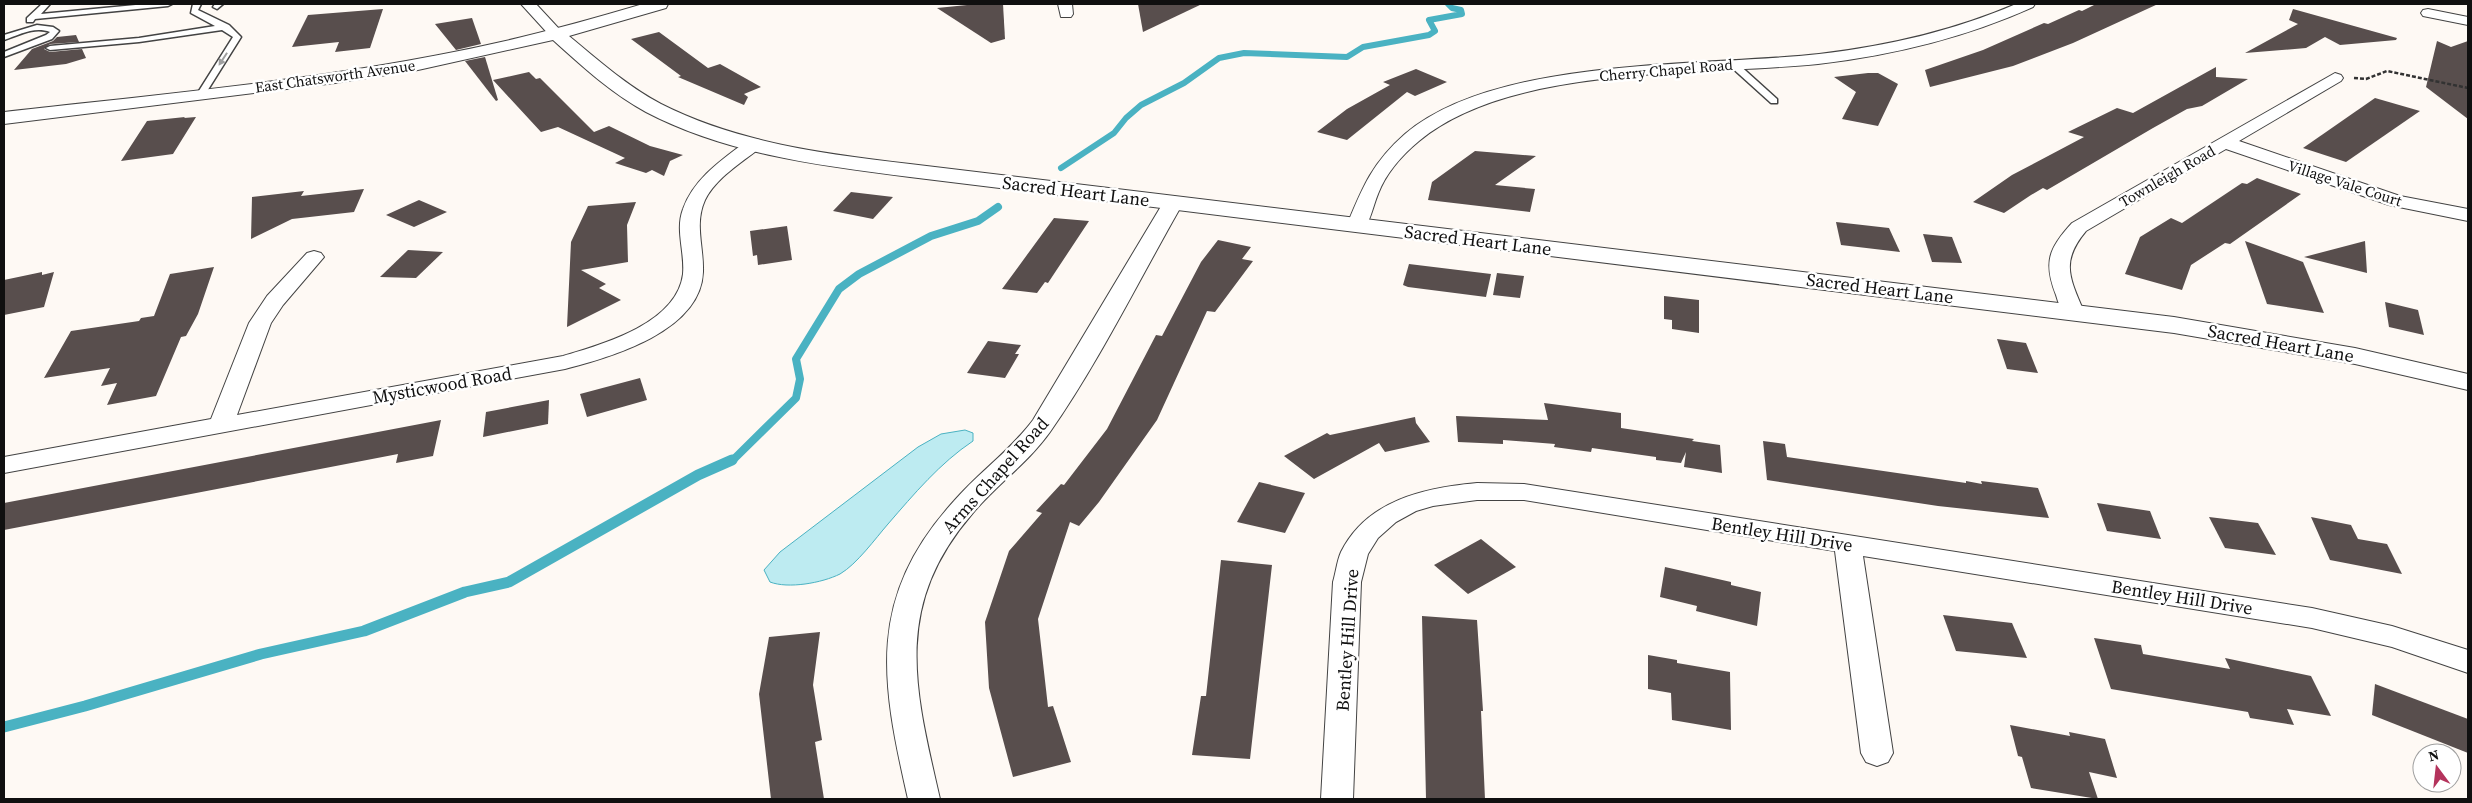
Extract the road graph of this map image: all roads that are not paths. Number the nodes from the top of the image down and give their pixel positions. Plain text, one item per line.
1 (46, 4) edge
2 (168, 4) edge
3 (197, 4) edge
4 (528, 4) edge
5 (660, 4) edge
6 (2028, 4) edge
7 (2428, 13) dead end
8 (33, 17) junction
9 (2468, 21) edge
10 (226, 27) junction
11 (18, 32) junction
12 (557, 35) junction
13 (4, 38) edge
14 (50, 48) dead end
15 (30, 51) dead end
16 (4, 55) edge
17 (1733, 64) junction
18 (2335, 78) road end
19 (201, 94) junction
20 (1774, 101) dead end
21 (4, 118) edge
22 (2224, 142) junction
23 (754, 144) junction
24 (1173, 202) junction
25 (2468, 216) edge
26 (1357, 225) junction
27 (314, 257) dead end
28 (2073, 312) junction
29 (2468, 382) edge
30 (221, 425) junction
31 (4, 465) edge
32 (1848, 545) junction
33 (2468, 662) edge
34 (1877, 753) dead end
35 (924, 799) edge
36 (1337, 799) edge

1 - 8 lane
2 - 8 lane
3 - 10 lane
4 - 12 street, Sacred Heart Lane
5 - 12 street, East Chatsworth Avenue
6 - 17 street, Cherry Chapel Road
7 - 9 street
8 - 11 lane
10 - 14 lane
10 -> 19 lane
11 - 13 lane
11 - 16 lane
12 - 19 street, East Chatsworth Avenue
12 - 23 street, Sacred Heart Lane
15 - 16 lane
17 - 20 lane
17 - 26 street, Cherry Chapel Road
18 - 22 street, Townleigh Road
19 - 21 street, East Chatsworth Avenue
22 - 25 street, Village Vale Court
22 - 28 street, Townleigh Road
23 - 24 street, Sacred Heart Lane
23 - 30 street, Mysticwood Road
24 - 26 street, Sacred Heart Lane
24 - 35 street, Arms Chapel Road
26 - 28 street, Sacred Heart Lane
27 - 30 street
28 - 29 street, Sacred Heart Lane
30 - 31 street, Mysticwood Road
32 - 33 street, Bentley Hill Drive
32 - 34 street
32 - 36 street, Bentley Hill Drive

